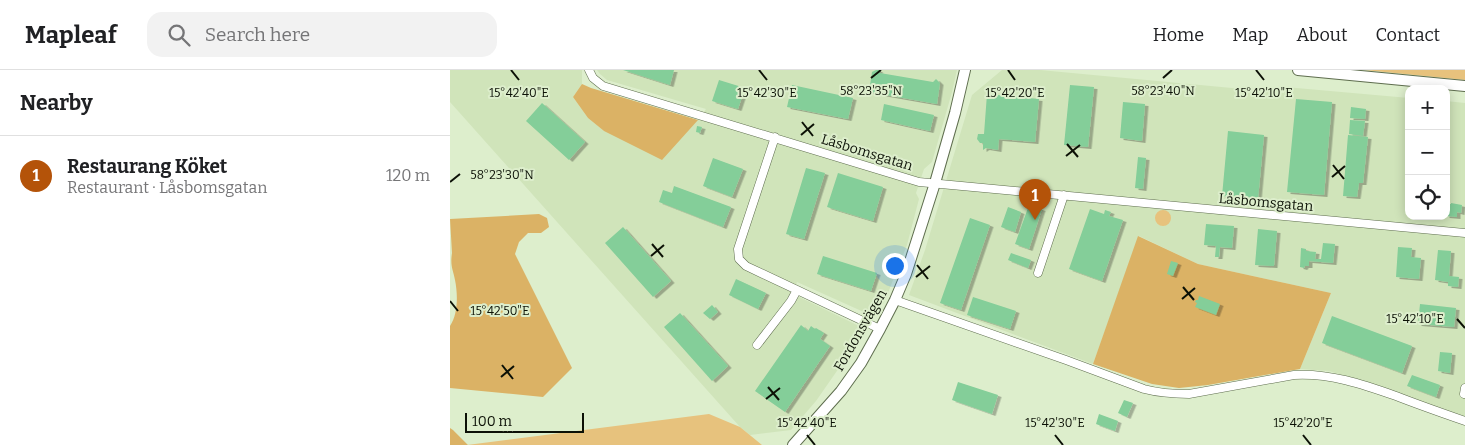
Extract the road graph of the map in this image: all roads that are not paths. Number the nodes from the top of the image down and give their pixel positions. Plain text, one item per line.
1 (589, 70) edge
2 (965, 70) edge
3 (1298, 70) edge
4 (1465, 86) edge
5 (775, 137) junction
6 (935, 183) junction
7 (1064, 195) junction
8 (1465, 233) edge
9 (1038, 274) dead end
10 (797, 290) junction
11 (895, 300) junction
12 (880, 329) junction
13 (757, 345) dead end
14 (1465, 388) edge
15 (1464, 394) edge
16 (1465, 421) edge
17 (793, 445) edge

1 - 5 street, Låsbomsgatan
2 - 6 street, Fordonsvägen
3 - 4 street
5 - 6 street, Låsbomsgatan
5 - 10 street
6 - 7 street, Låsbomsgatan
6 - 11 street, Fordonsvägen
7 - 8 street, Låsbomsgatan
7 - 9 street
10 - 12 street
10 - 13 street
11 - 12 street, Fordonsvägen
11 - 16 street
12 - 17 street, Fordonsvägen
14 - 15 street

